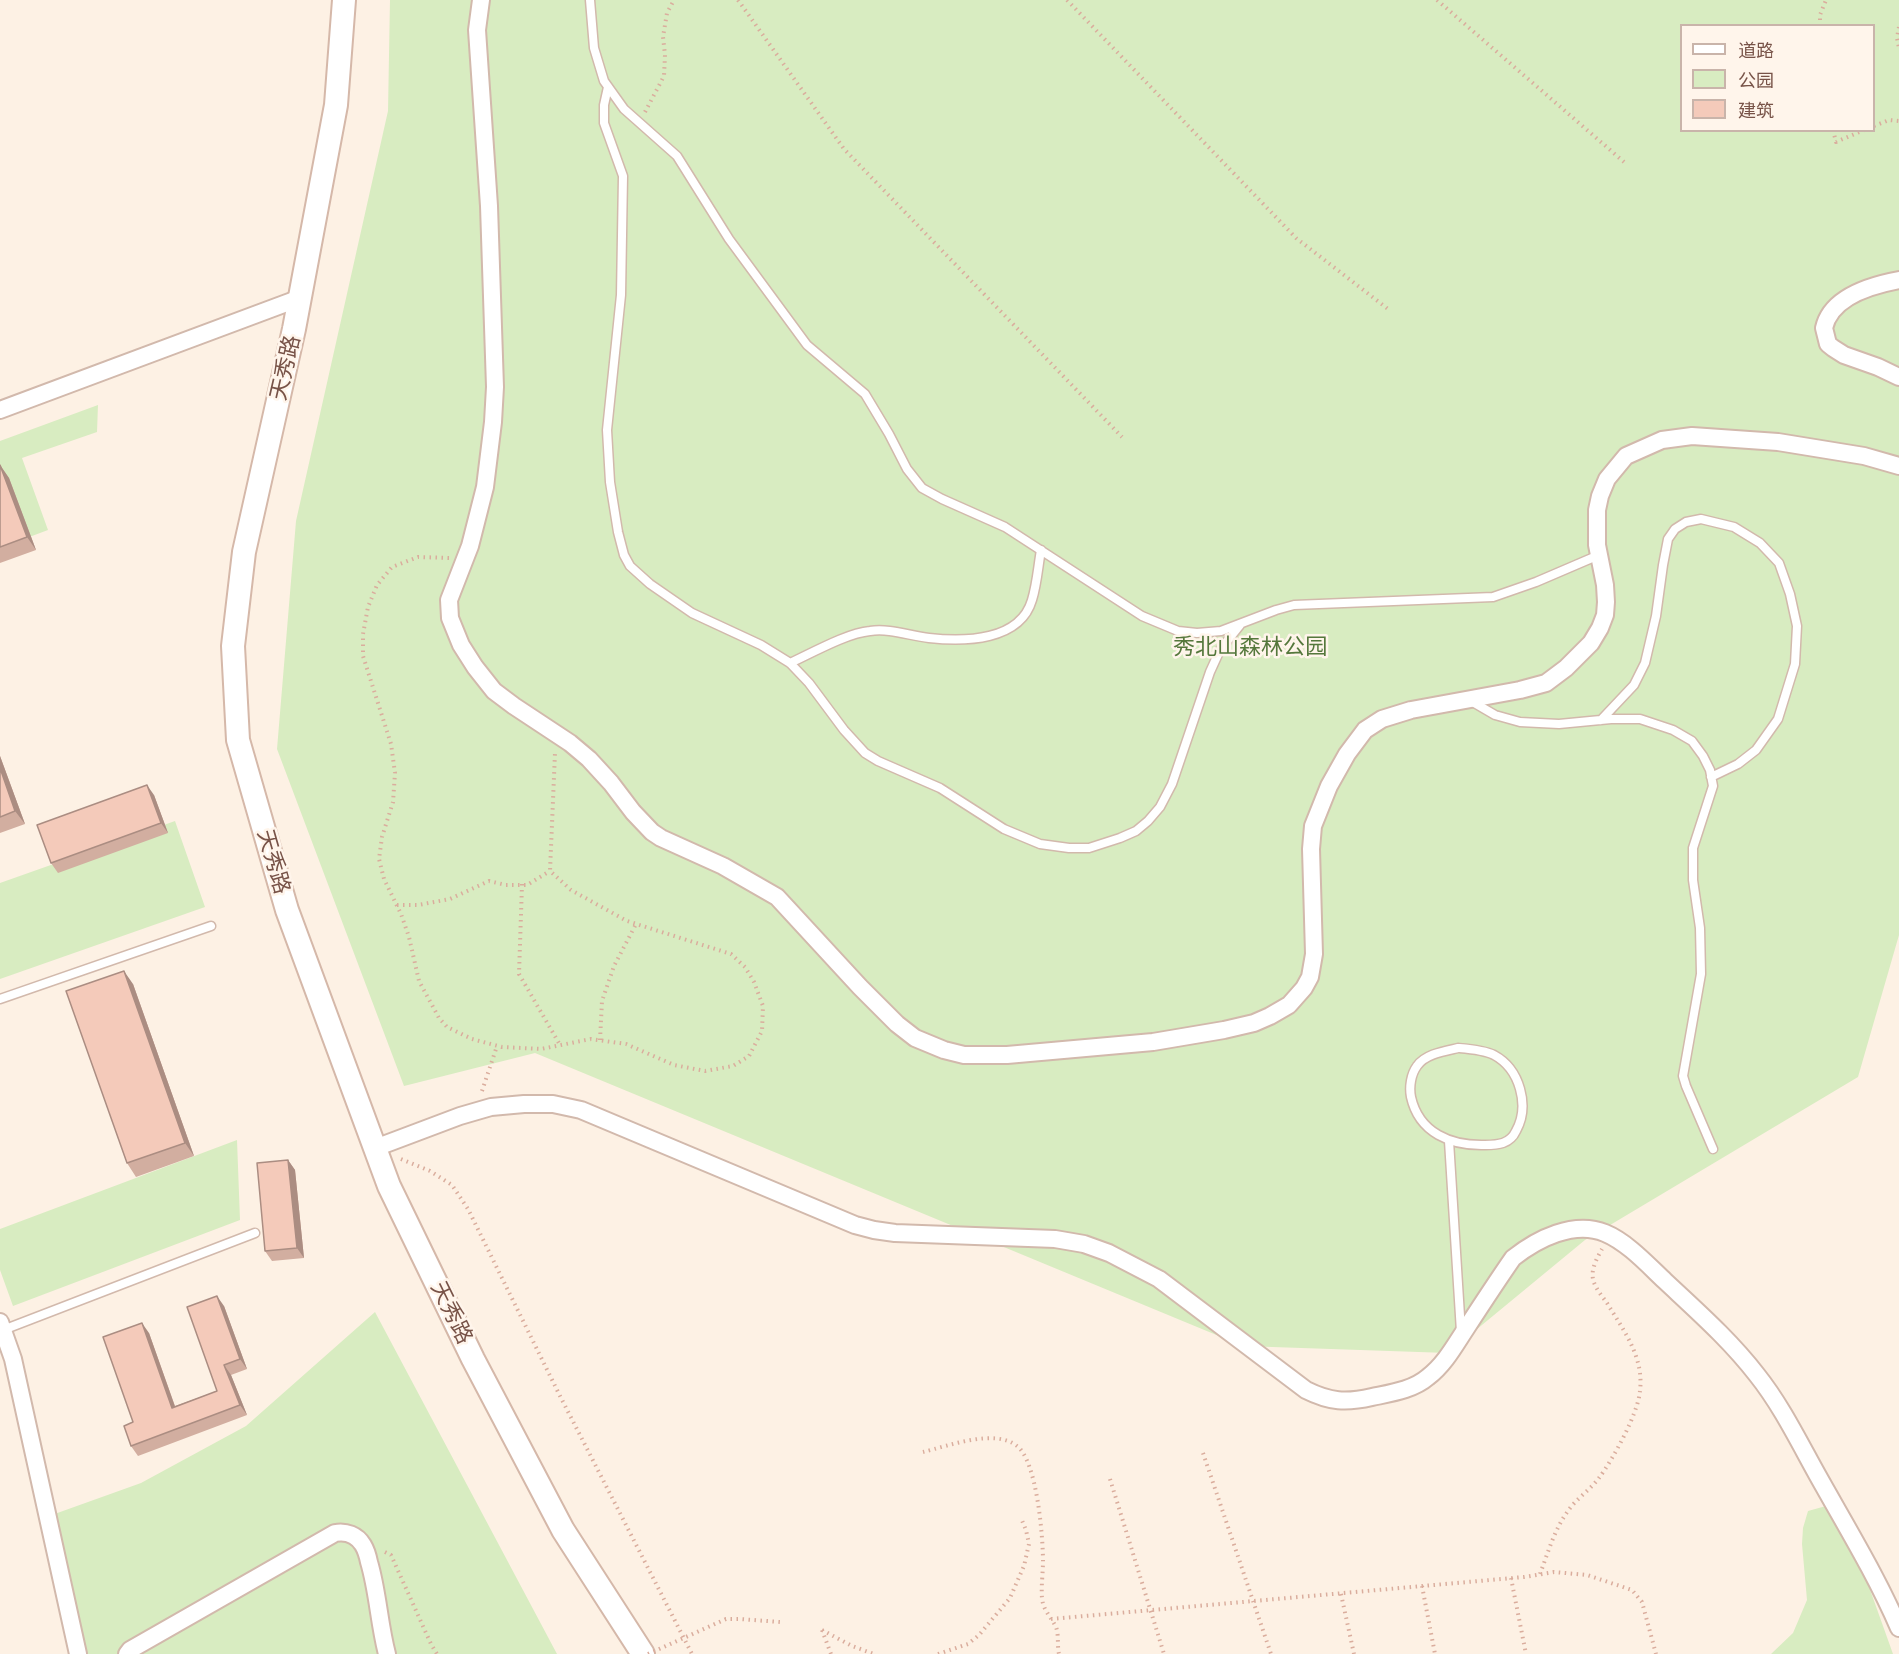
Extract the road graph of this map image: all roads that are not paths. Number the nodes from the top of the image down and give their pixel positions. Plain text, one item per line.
1 (344, 0) edge
2 (481, 0) edge
3 (590, 0) edge
4 (608, 87) junction
5 (1899, 280) edge
6 (300, 298) junction
7 (1899, 377) edge
8 (0, 410) edge
9 (1899, 466) edge
10 (1041, 550) junction
11 (1599, 555) junction
12 (1240, 624) junction
13 (790, 663) junction
14 (1468, 699) junction
15 (1601, 720) junction
16 (1711, 777) junction
17 (211, 926) dead end
18 (0, 999) edge
19 (1449, 1141) junction
20 (375, 1148) junction
21 (1713, 1149) dead end
22 (255, 1233) dead end
23 (1, 1326) edge
24 (1461, 1336) junction
25 (1899, 1628) edge
26 (78, 1654) edge
27 (127, 1654) edge
28 (387, 1654) edge
29 (643, 1654) edge

1 - 6 main road, 天秀路
2 - 14 street
3 - 4 lane
4 - 10 lane
4 - 13 lane
5 - 7 street
6 - 8 street
6 - 20 main road, 天秀路
9 - 11 street
10 - 12 lane
10 - 13 lane
11 - 12 lane
11 - 14 street
12 - 13 lane
14 - 15 lane
15 - 16 lane
15 - 16 lane
16 - 21 lane
17 - 18 lane
19 - 19 lane
19 - 24 lane
20 - 24 street
20 - 29 main road, 天秀路
22 - 23 lane
23 - 26 street
24 - 25 street
27 - 28 street

